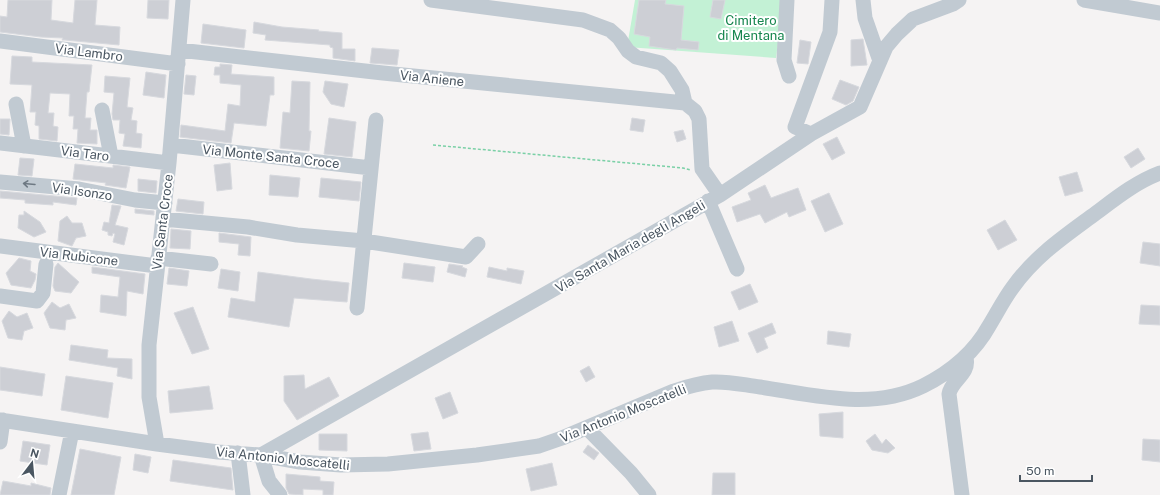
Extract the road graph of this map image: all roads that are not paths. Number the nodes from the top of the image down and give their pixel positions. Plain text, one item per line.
1 (183, 0) edge
2 (432, 0) edge
3 (787, 0) edge
4 (832, 0) edge
5 (863, 0) edge
6 (960, 0) edge
7 (1084, 0) edge
8 (1160, 13) edge
9 (0, 41) edge
10 (178, 57) junction
11 (880, 61) junction
12 (789, 76) dead end
13 (685, 103) junction
14 (16, 104) dead end
15 (102, 110) dead end
16 (376, 120) dead end
17 (811, 134) junction
18 (0, 143) edge
19 (24, 146) junction
20 (171, 146) junction
21 (111, 156) junction
22 (169, 163) junction
23 (371, 168) junction
24 (1160, 173) edge
25 (0, 182) edge
26 (714, 198) junction
27 (165, 203) junction
28 (163, 219) junction
29 (364, 241) junction
30 (478, 244) dead end
31 (0, 246) edge
32 (158, 262) junction
33 (46, 264) dead end
34 (211, 264) dead end
35 (737, 269) dead end
36 (0, 296) edge
37 (357, 308) dead end
38 (966, 357) junction
39 (2, 420) edge
40 (587, 428) junction
41 (72, 431) junction
42 (0, 442) edge
43 (158, 444) junction
44 (238, 453) junction
45 (261, 455) junction
46 (59, 495) edge
47 (243, 495) edge
48 (280, 495) edge
49 (649, 495) edge
50 (962, 495) edge

1 - 10 street, Via Santa Croce
2 - 13 street
3 - 12 street
4 - 17 street
5 - 11 street
6 - 11 street, Via Santa Maria degli Angeli
7 - 8 street
9 - 10 street, Via Lambro
10 - 13 street, Via Aniene
10 - 20 street, Via Santa Croce
11 - 17 street, Via Santa Maria degli Angeli
13 - 26 street
14 - 19 street
15 - 21 street
16 - 23 street
17 - 26 street, Via Santa Maria degli Angeli
18 - 19 street, Via Taro
19 - 21 street, Via Taro
20 - 22 street, Via Santa Croce
20 - 23 street, Via Monte Santa Croce
21 - 22 street, Via Taro
22 - 27 street, Via Santa Croce
23 - 29 street
24 - 38 street, Via Antonio Moscatelli
27 -> 25 street, Via Isonzo
26 - 35 street
26 - 45 street, Via Santa Maria degli Angeli
27 - 28 street, Via Santa Croce
28 - 29 street
28 - 32 street, Via Santa Croce
29 - 30 street
29 - 37 street
31 - 32 street, Via Rubicone
32 - 34 street, Via Rubicone
32 - 43 street, Via Santa Croce
33 - 36 street
38 - 40 street, Via Antonio Moscatelli
38 - 50 street
39 - 41 street, Via Antonio Moscatelli
39 - 42 street
40 - 45 street, Via Antonio Moscatelli
40 - 49 street
41 - 43 street, Via Antonio Moscatelli
41 - 46 street
43 - 44 street, Via Antonio Moscatelli
44 - 45 street, Via Antonio Moscatelli
44 - 47 street
45 - 48 street

